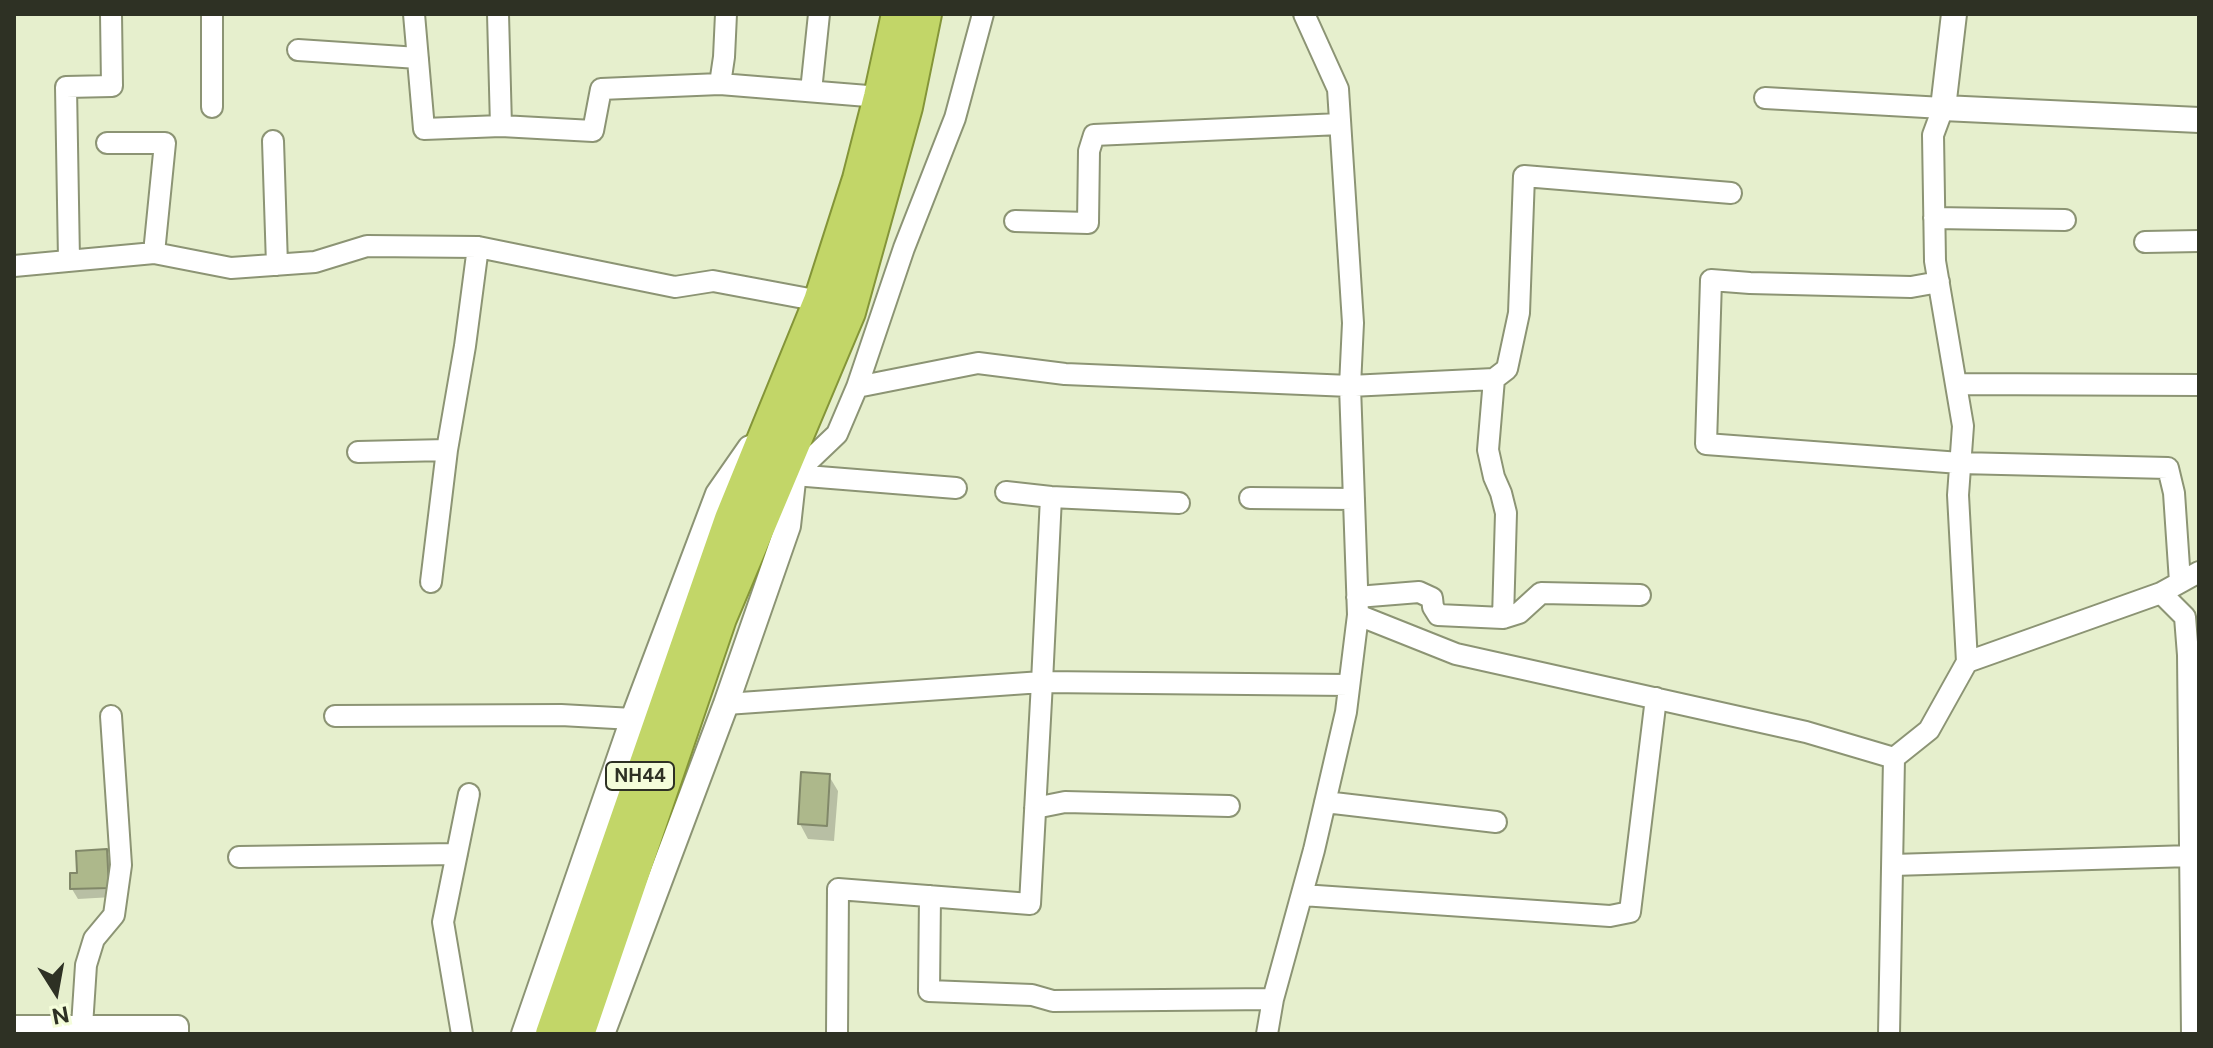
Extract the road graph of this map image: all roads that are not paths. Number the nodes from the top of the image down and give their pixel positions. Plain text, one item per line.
1 (111, 14) edge
2 (212, 14) edge
3 (414, 14) edge
4 (498, 14) edge
5 (726, 14) edge
6 (819, 14) edge
7 (898, 14) edge
8 (925, 14) edge
9 (983, 14) edge
10 (1304, 14) edge
11 (1954, 14) edge
12 (298, 50) dead end
13 (418, 58) junction
14 (720, 84) junction
15 (811, 91) junction
16 (880, 97) junction
17 (1765, 98) dead end
18 (212, 107) dead end
19 (1943, 108) junction
20 (2199, 120) edge
21 (1340, 124) junction
22 (501, 126) junction
23 (273, 141) dead end
24 (107, 143) dead end
25 (1731, 193) dead end
26 (1934, 218) junction
27 (2065, 220) dead end
28 (1015, 221) dead end
29 (2199, 241) edge
30 (2145, 242) dead end
31 (478, 247) junction
32 (154, 253) junction
33 (69, 260) junction
34 (277, 265) junction
35 (14, 266) edge
36 (1939, 282) junction
37 (820, 301) junction
38 (1494, 379) junction
39 (1956, 384) junction
40 (2199, 385) edge
41 (1350, 386) junction
42 (857, 387) junction
43 (788, 419) junction
44 (447, 450) junction
45 (358, 452) dead end
46 (1960, 463) junction
47 (794, 475) junction
48 (956, 488) dead end
49 (1006, 492) dead end
50 (1051, 497) junction
51 (1250, 498) dead end
52 (1354, 499) junction
53 (1179, 503) dead end
54 (744, 525) junction
55 (2199, 572) edge
56 (431, 582) dead end
57 (2180, 582) junction
58 (2161, 593) junction
59 (1640, 595) dead end
60 (1358, 606) junction
61 (1503, 618) junction
62 (1967, 662) junction
63 (1042, 682) junction
64 (1349, 685) junction
65 (1656, 698) junction
66 (726, 704) junction
67 (111, 716) dead end
68 (335, 716) dead end
69 (633, 719) junction
70 (1894, 758) junction
71 (469, 794) dead end
72 (1325, 802) junction
73 (1229, 806) dead end
74 (1035, 808) junction
75 (1496, 822) dead end
76 (457, 854) junction
77 (2191, 856) junction
78 (239, 857) dead end
79 (1893, 865) junction
80 (1302, 895) junction
81 (930, 896) junction
82 (1273, 999) junction
83 (14, 1026) edge
84 (82, 1026) junction
85 (178, 1034) edge
86 (462, 1034) edge
87 (524, 1034) edge
88 (552, 1034) edge
89 (578, 1034) edge
90 (602, 1034) edge
91 (837, 1034) edge
92 (1267, 1034) edge
93 (1889, 1034) edge
94 (2192, 1034) edge

1 - 33 street
2 - 18 street
3 - 13 street
4 - 22 street
5 - 14 street
6 - 15 street
7 - 16 highway, NH44
8 - 43 highway, NH44
9 - 42 street
10 - 21 street
11 - 19 street
12 - 13 street
13 - 22 street
14 - 15 street
14 - 22 street
15 - 16 street
16 - 37 highway, NH44
17 - 19 street
19 - 20 street
19 - 26 street
21 - 28 street
21 - 41 street
23 - 34 street
24 - 32 street
25 - 38 street
26 - 27 street
26 - 36 street
29 - 30 street
31 - 34 street
31 - 37 street
31 - 44 street
32 - 33 street
32 - 34 street
33 - 35 street
36 - 39 street
36 - 46 street
37 - 43 highway, NH44
38 - 41 street
38 - 61 street
39 - 40 street
39 - 46 street
41 - 42 street
41 - 52 street
42 - 47 street
43 - 47 street
43 - 54 highway, NH44
43 - 69 street
44 - 45 street
44 - 56 street
46 - 57 street
46 - 62 street
47 - 48 street
47 - 66 street
49 - 50 street
50 - 53 street
50 - 63 street
51 - 52 street
52 - 60 street
54 - 88 highway, NH44
54 - 89 highway, NH44
55 - 57 street
57 - 58 street
58 - 62 street
58 - 77 street
59 - 61 street
60 - 61 street
60 - 64 street
60 - 65 street
62 - 70 street
63 - 64 street
63 - 66 street
63 - 74 street
64 - 72 street
65 - 70 street
65 - 80 street
66 - 90 street
67 - 84 street
68 - 69 street
69 - 87 street
70 - 79 street
71 - 76 street
72 - 75 street
72 - 80 street
73 - 74 street
74 - 81 street
76 - 78 street
76 - 86 street
77 - 79 street
77 - 94 street
79 - 93 street
80 - 82 street
81 - 82 street
81 - 91 street
82 - 92 street
83 - 84 street
84 - 85 street

